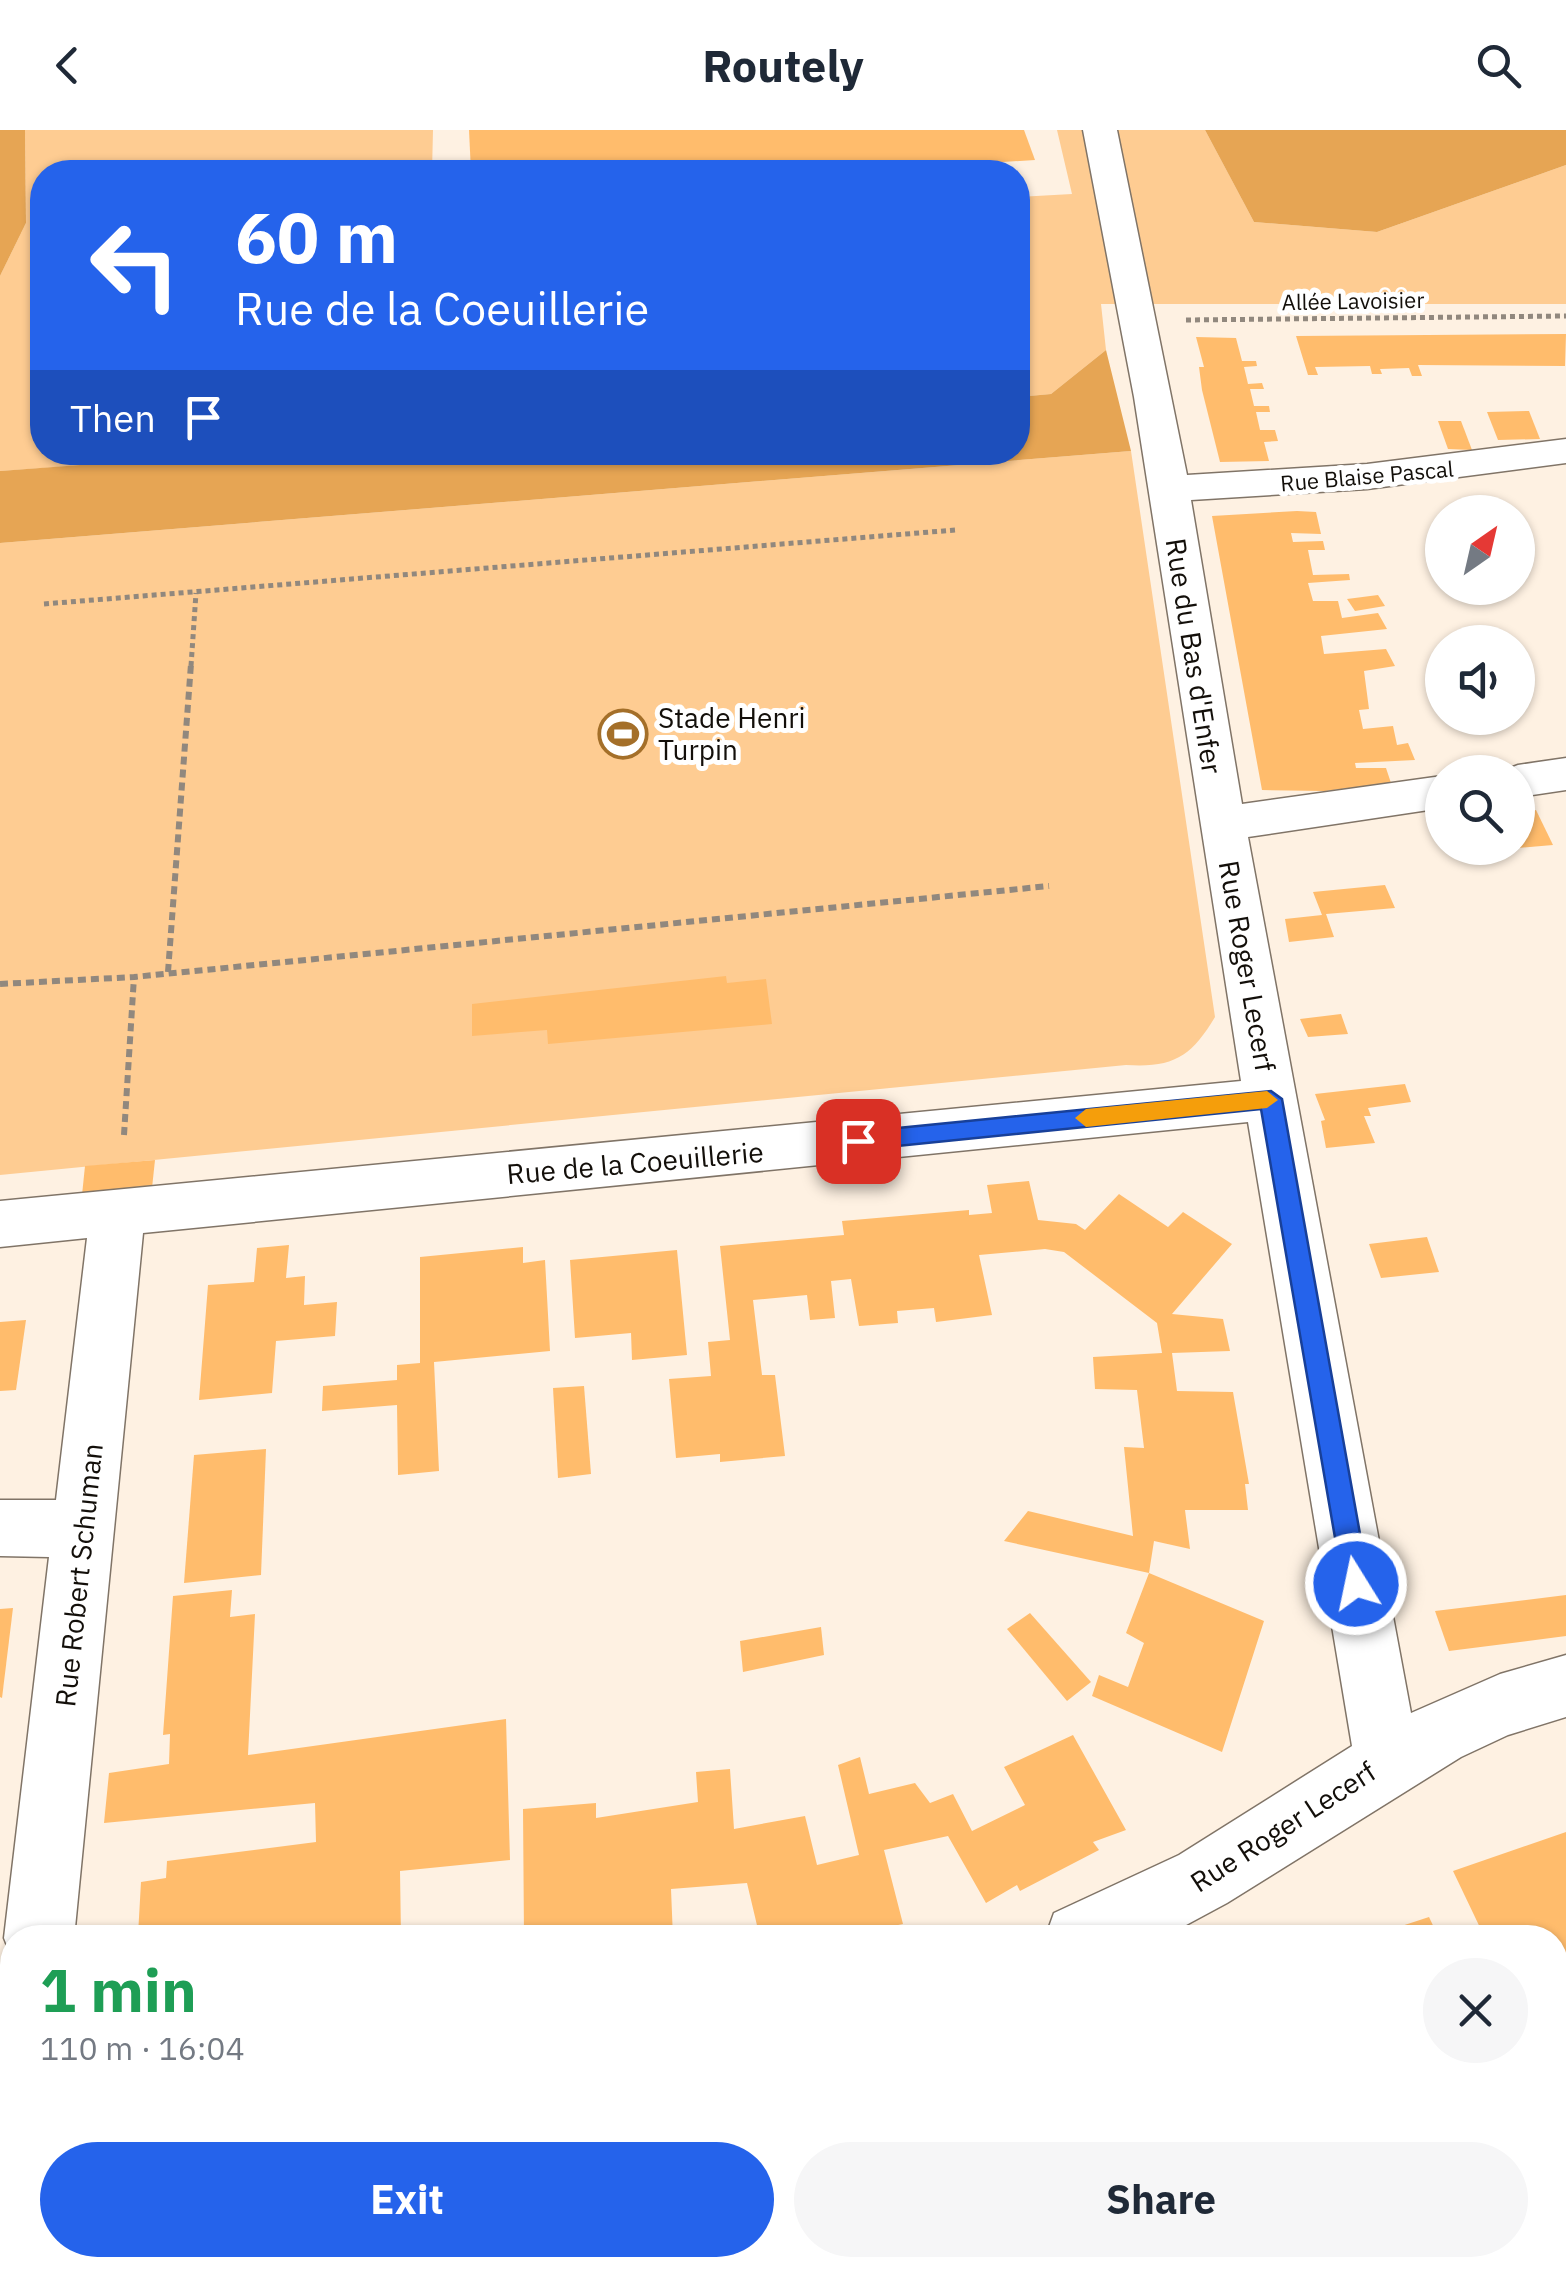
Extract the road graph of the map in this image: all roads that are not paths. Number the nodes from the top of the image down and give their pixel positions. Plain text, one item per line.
1 (1100, 130) edge
2 (1566, 451) edge
3 (1167, 488) junction
4 (1566, 774) edge
5 (1535, 779) edge
6 (1425, 794) edge
7 (1222, 824) junction
8 (1271, 1099) junction
9 (118, 1212) junction
10 (0, 1224) edge
11 (0, 1528) edge
12 (84, 1529) junction
13 (1566, 1686) edge
14 (1387, 1761) junction
15 (39, 1925) edge
16 (1110, 1925) edge

1 - 3 street, Rue du Bas d'Enfer
2 - 3 street, Rue Blaise Pascal
3 - 7 street, Rue du Bas d'Enfer
4 - 5 street
6 - 7 street
7 - 8 street, Rue Roger Lecerf
8 - 9 street, Rue de la Coeuillerie
8 - 14 street, Rue Roger Lecerf
9 - 10 street, Rue de la Coeuillerie
9 - 12 street, Rue Robert Schuman
11 - 12 street
12 - 15 street, Rue Robert Schuman
13 - 14 street
14 - 16 street, Rue Roger Lecerf

